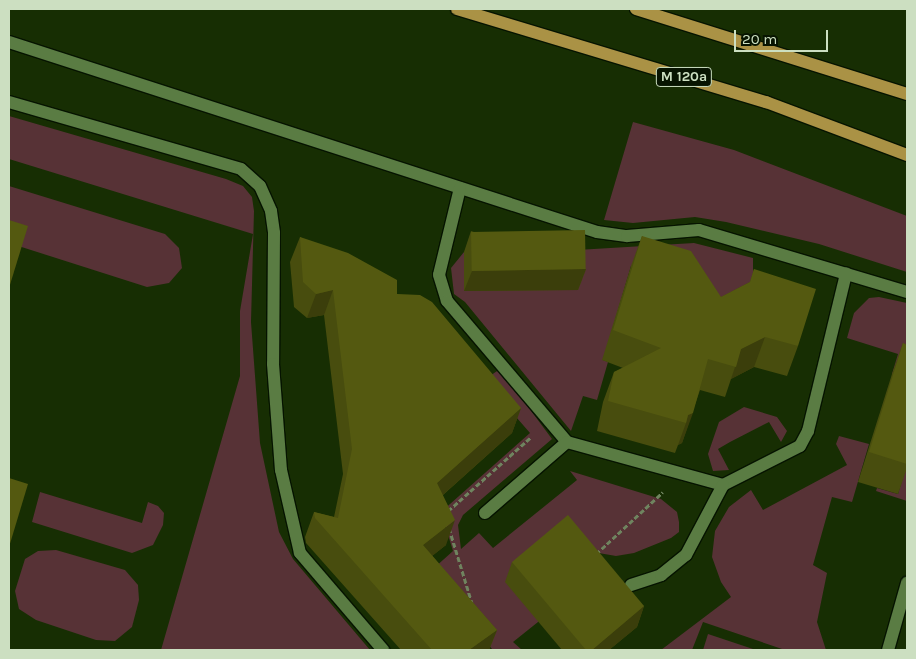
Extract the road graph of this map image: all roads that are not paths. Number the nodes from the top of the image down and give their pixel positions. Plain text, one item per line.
1 (457, 9) edge
2 (636, 9) edge
3 (9, 42) edge
4 (907, 94) edge
5 (9, 102) edge
6 (907, 155) edge
7 (460, 188) junction
8 (846, 274) junction
9 (907, 292) edge
10 (567, 442) junction
11 (723, 485) junction
12 (485, 513) dead end
13 (907, 583) edge
14 (631, 585) dead end
15 (383, 650) edge
16 (888, 650) edge

1 - 6 main road, M 120a
2 - 4 main road
3 - 7 lane
5 - 15 lane
7 - 8 lane
7 - 10 lane
8 - 9 lane
8 - 11 lane
10 - 11 lane
10 - 12 lane
11 - 14 lane
13 - 16 lane

